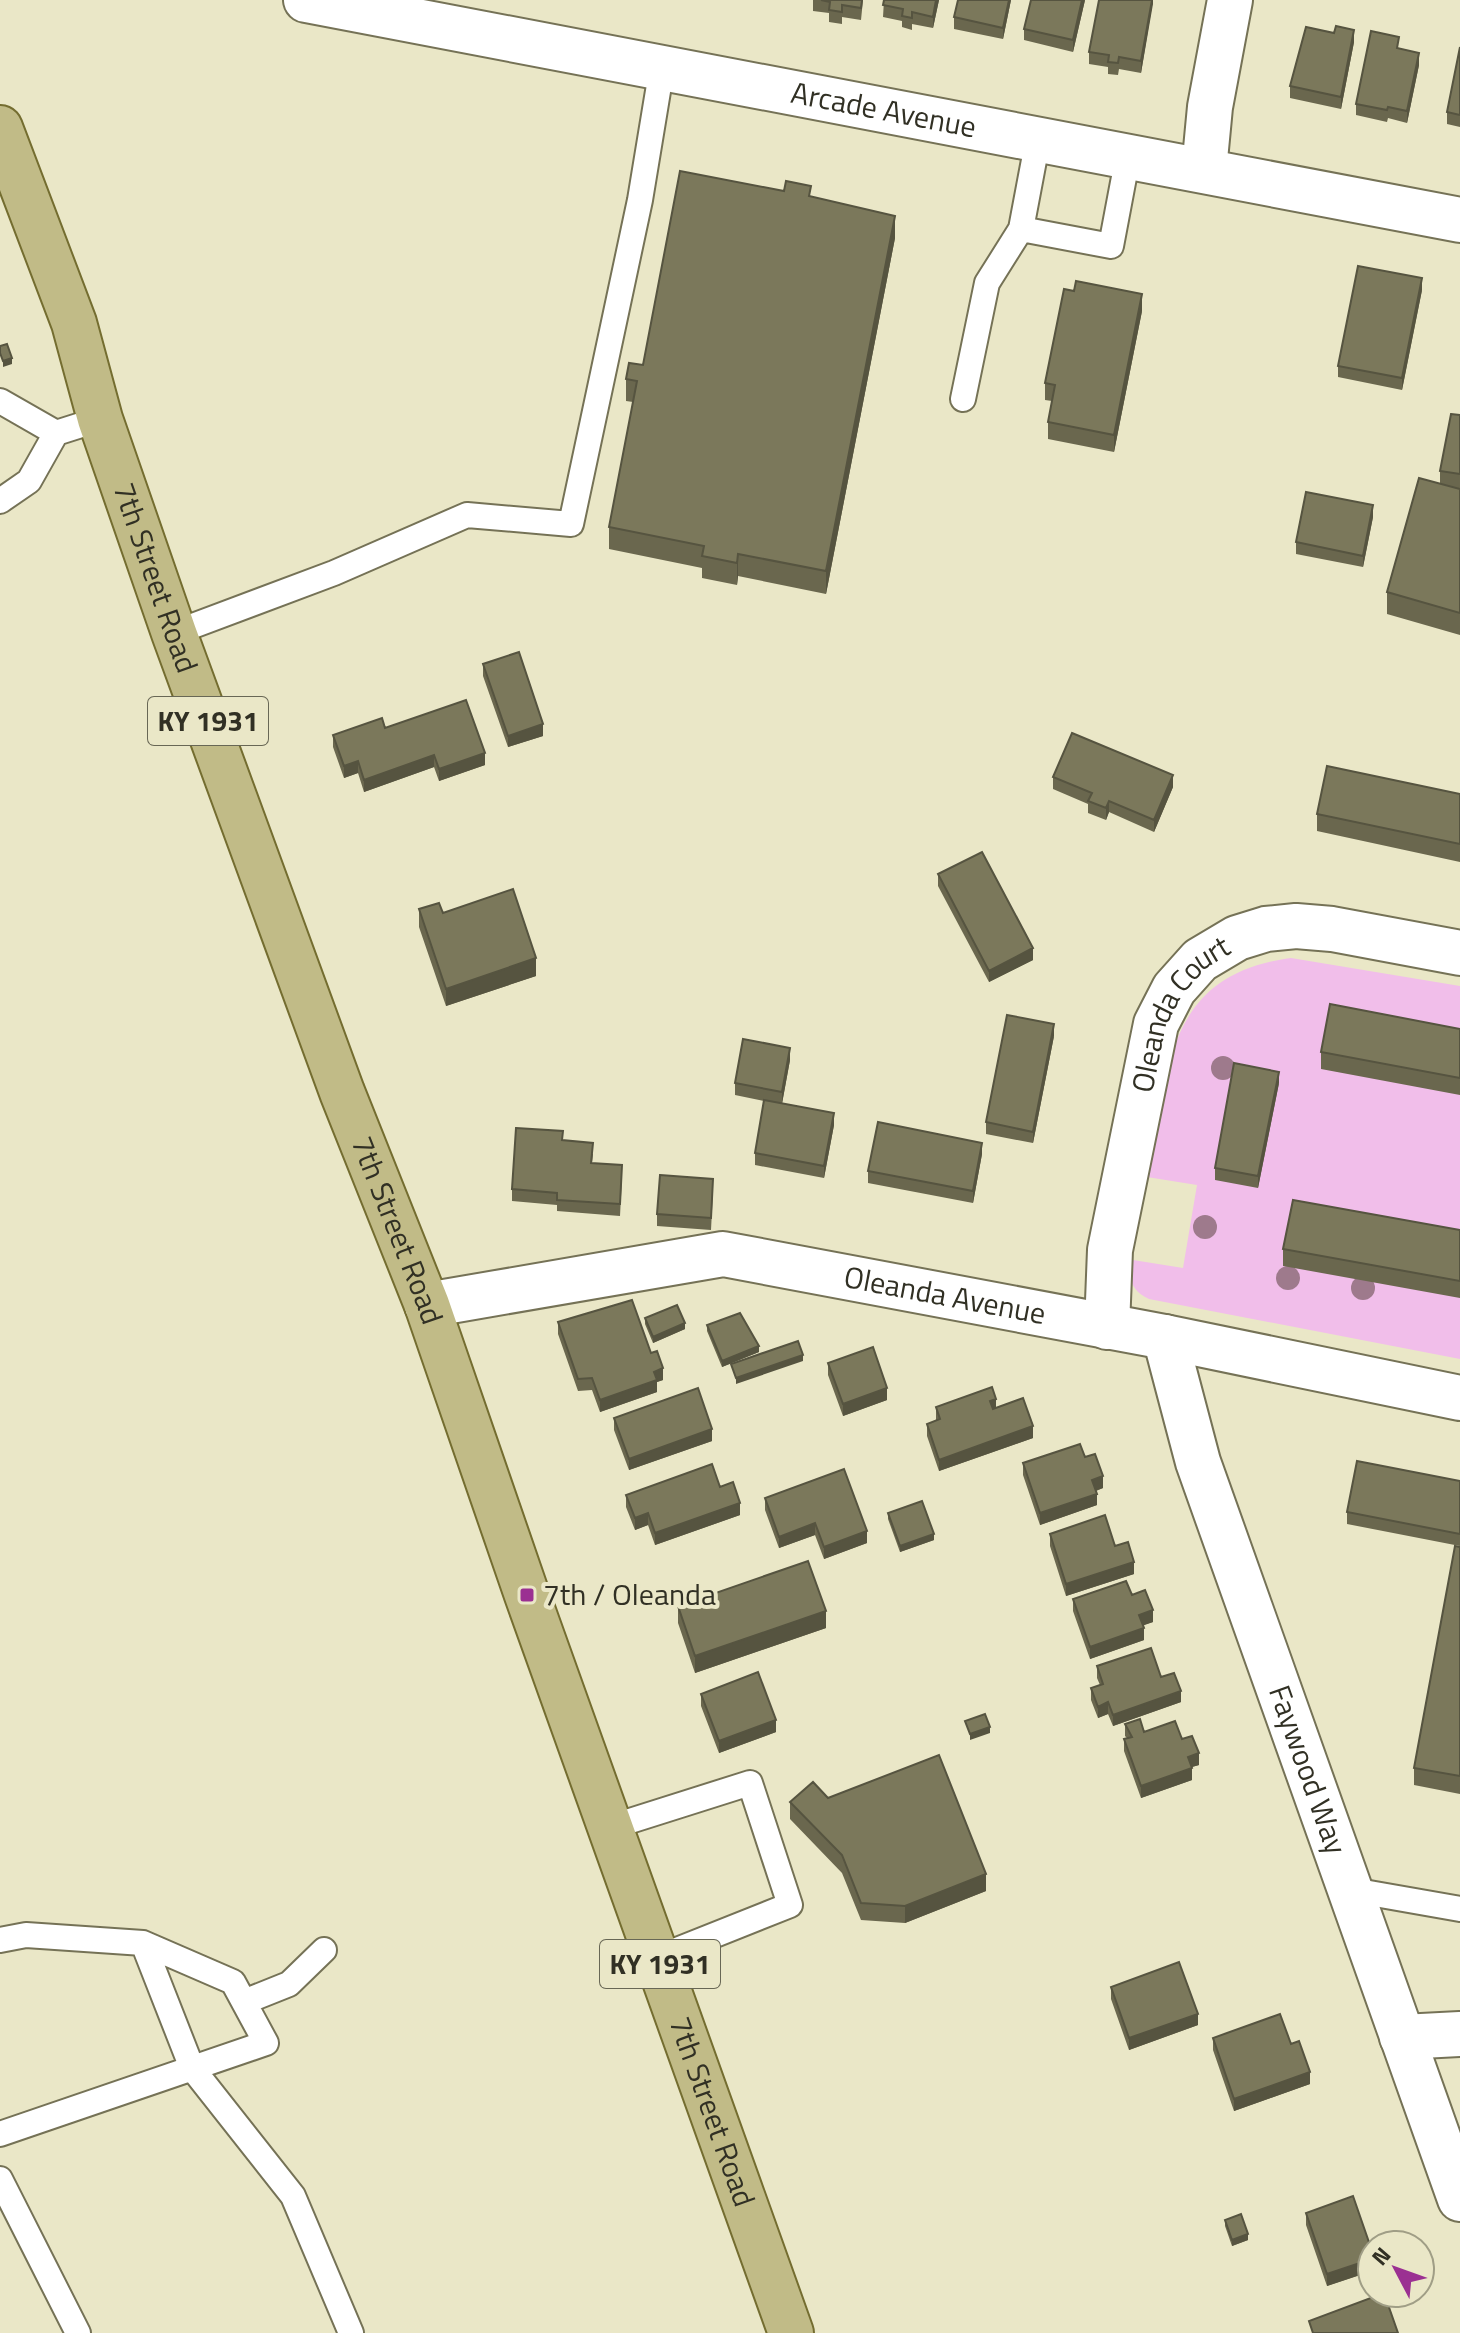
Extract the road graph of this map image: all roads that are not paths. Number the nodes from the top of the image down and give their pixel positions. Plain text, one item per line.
1 (306, 0) edge
2 (1230, 0) edge
3 (662, 67) junction
4 (0, 128) edge
5 (1038, 139) junction
6 (1128, 156) junction
7 (1204, 170) junction
8 (11, 193) edge
9 (1460, 220) edge
10 (1021, 229) junction
11 (963, 399) dead end
12 (0, 401) edge
13 (100, 419) junction
14 (56, 433) junction
15 (0, 501) edge
16 (174, 633) junction
17 (1460, 953) edge
18 (427, 1305) junction
19 (1107, 1327) junction
20 (1165, 1337) junction
21 (1460, 1398) edge
22 (611, 1827) junction
23 (1352, 1890) junction
24 (1460, 1909) edge
25 (0, 1940) edge
26 (143, 1943) junction
27 (324, 1950) dead end
28 (657, 1958) junction
29 (238, 1992) junction
30 (1460, 2034) edge
31 (1402, 2037) junction
32 (192, 2068) junction
33 (0, 2134) edge
34 (0, 2179) edge
35 (1460, 2199) edge
36 (78, 2333) edge
37 (351, 2333) edge
38 (791, 2333) edge

1 - 3 street, Arcade Avenue
2 - 7 street
3 - 5 street, Arcade Avenue
3 - 16 lane
4 - 8 main road, 7th Street Road / KY 1931
5 - 6 street, Arcade Avenue
5 - 10 lane
6 - 7 street, Arcade Avenue
6 - 10 lane
7 - 9 street, Arcade Avenue
8 - 13 main road, 7th Street Road / KY 1931
10 - 11 lane
12 - 14 lane
13 - 14 lane
13 - 16 main road, 7th Street Road / KY 1931
14 - 15 lane
16 - 18 main road, 7th Street Road / KY 1931
17 - 19 street, Oleanda Court
18 - 19 street, Oleanda Avenue
18 - 22 main road, 7th Street Road / KY 1931
19 - 20 street, Oleanda Avenue
20 - 21 street, Oleanda Avenue
20 - 23 street, Faywood Way
22 - 28 main road, 7th Street Road / KY 1931
22 - 28 lane
23 - 24 lane
23 - 31 street, Faywood Way
25 - 26 lane
26 - 29 lane
26 - 32 lane
27 - 29 lane
28 - 38 main road, 7th Street Road / KY 1931
29 - 32 lane
30 - 31 street
31 - 35 street, Faywood Way
32 - 33 lane
32 - 37 lane
34 - 36 lane

